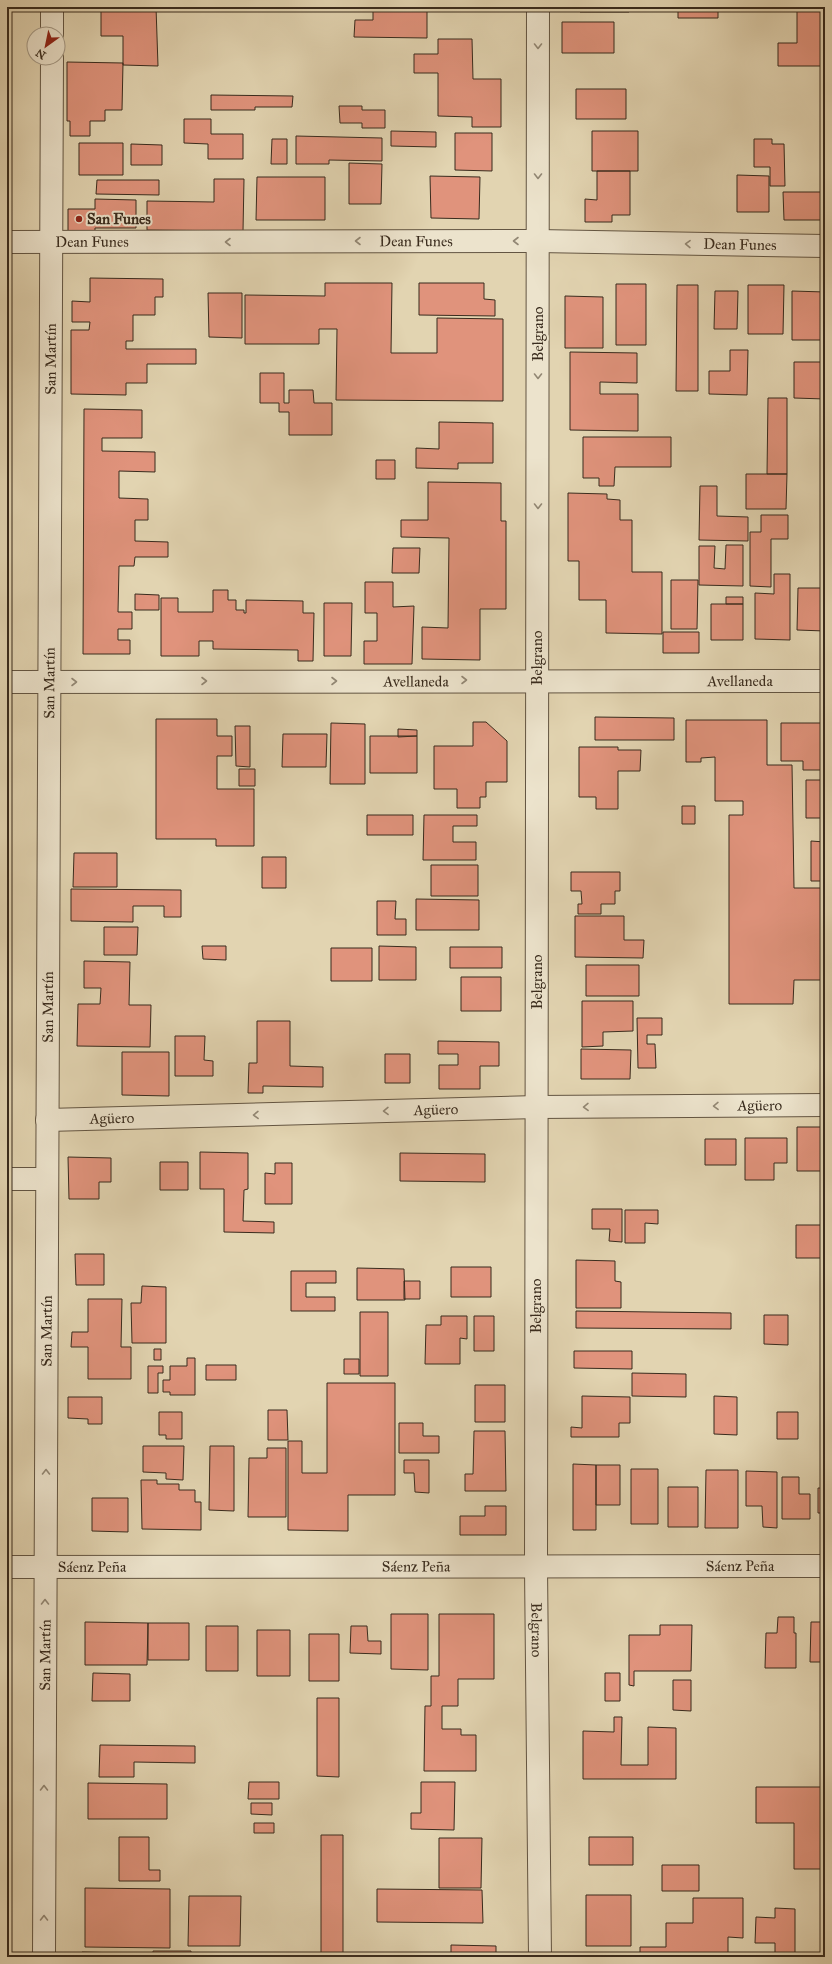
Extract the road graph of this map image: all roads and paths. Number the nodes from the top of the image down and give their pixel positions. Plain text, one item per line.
1 (52, 7) edge
2 (538, 7) edge
3 (52, 26) edge
4 (52, 66) edge
5 (538, 241) junction
6 (7, 242) edge
7 (51, 242) junction
8 (825, 246) edge
9 (537, 680) junction
10 (825, 681) edge
11 (7, 682) edge
12 (49, 682) junction
13 (825, 1105) edge
14 (536, 1108) junction
15 (47, 1120) junction
16 (47, 1179) junction
17 (7, 1180) edge
18 (825, 1566) edge
19 (7, 1567) edge
20 (45, 1567) junction
21 (536, 1568) junction
22 (44, 1957) edge
23 (540, 1957) edge

1 - 3 street
2 -> 5 street, Belgrano
4 - 7 street, San Martín
5 -> 7 street, Dean Funes
8 -> 5 street, Dean Funes
5 -> 9 street, Belgrano
6 - 7 street, Dean Funes
7 - 12 street, San Martín
9 - 10 street, Avellaneda
12 -> 9 street, Avellaneda
9 - 14 street, Belgrano
11 - 12 street, Avellaneda
12 - 15 street, San Martín
13 -> 14 street, Agüero
14 -> 15 street, Agüero
14 - 21 street, Belgrano
15 - 16 street, San Martín
16 - 17 street
20 -> 16 street, San Martín
18 - 21 street, Sáenz Peña
19 - 20 street, Sáenz Peña
20 - 21 street, Sáenz Peña
22 -> 20 street, San Martín
21 - 23 street, Belgrano

